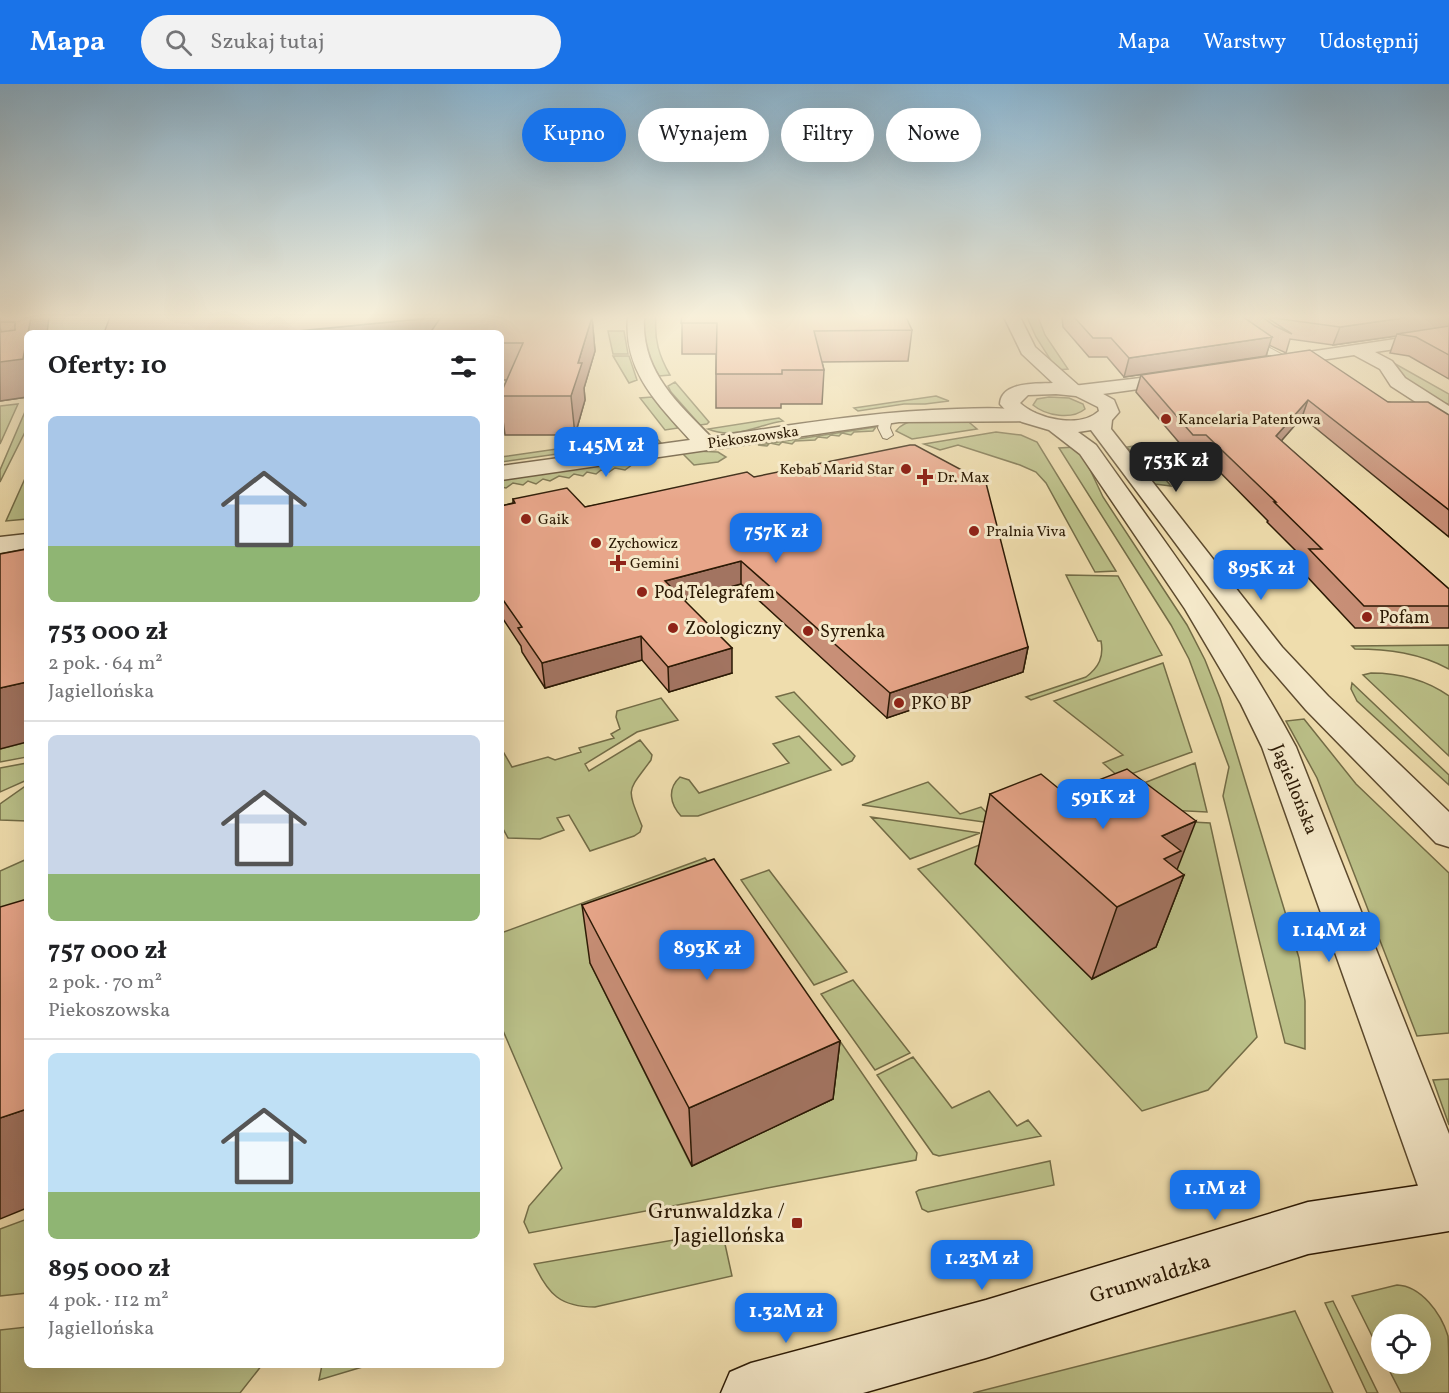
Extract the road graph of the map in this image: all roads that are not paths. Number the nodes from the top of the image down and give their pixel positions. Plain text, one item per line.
1 (650, 378) edge
2 (1031, 378) edge
3 (1062, 378) edge
4 (1183, 378) edge
5 (1395, 378) edge
6 (1178, 379) junction
7 (1076, 390) junction
8 (1020, 393) junction
9 (1105, 413) junction
10 (1449, 415) edge
11 (1028, 417) junction
12 (891, 423) junction
13 (1055, 424) junction
14 (706, 444) junction
15 (504, 473) edge
16 (24, 541) edge
17 (0, 545) edge
18 (1449, 834) edge
19 (1449, 1200) edge
20 (1449, 1206) edge
21 (751, 1393) edge

1 - 14 street
2 - 8 street
3 - 7 street
4 - 6 street
5 - 10 street
6 - 7 street
6 - 9 street
7 - 8 street, Piekoszowska
7 - 9 street
8 - 11 street
8 - 12 street, Piekoszowska
9 - 13 street
9 - 18 street
11 - 12 street, Piekoszowska
11 - 13 street, Piekoszowska
12 - 14 street, Piekoszowska
13 - 19 street, Jagiellońska
14 - 15 street, Piekoszowska
16 - 17 street
20 - 21 street, Grunwaldzka

